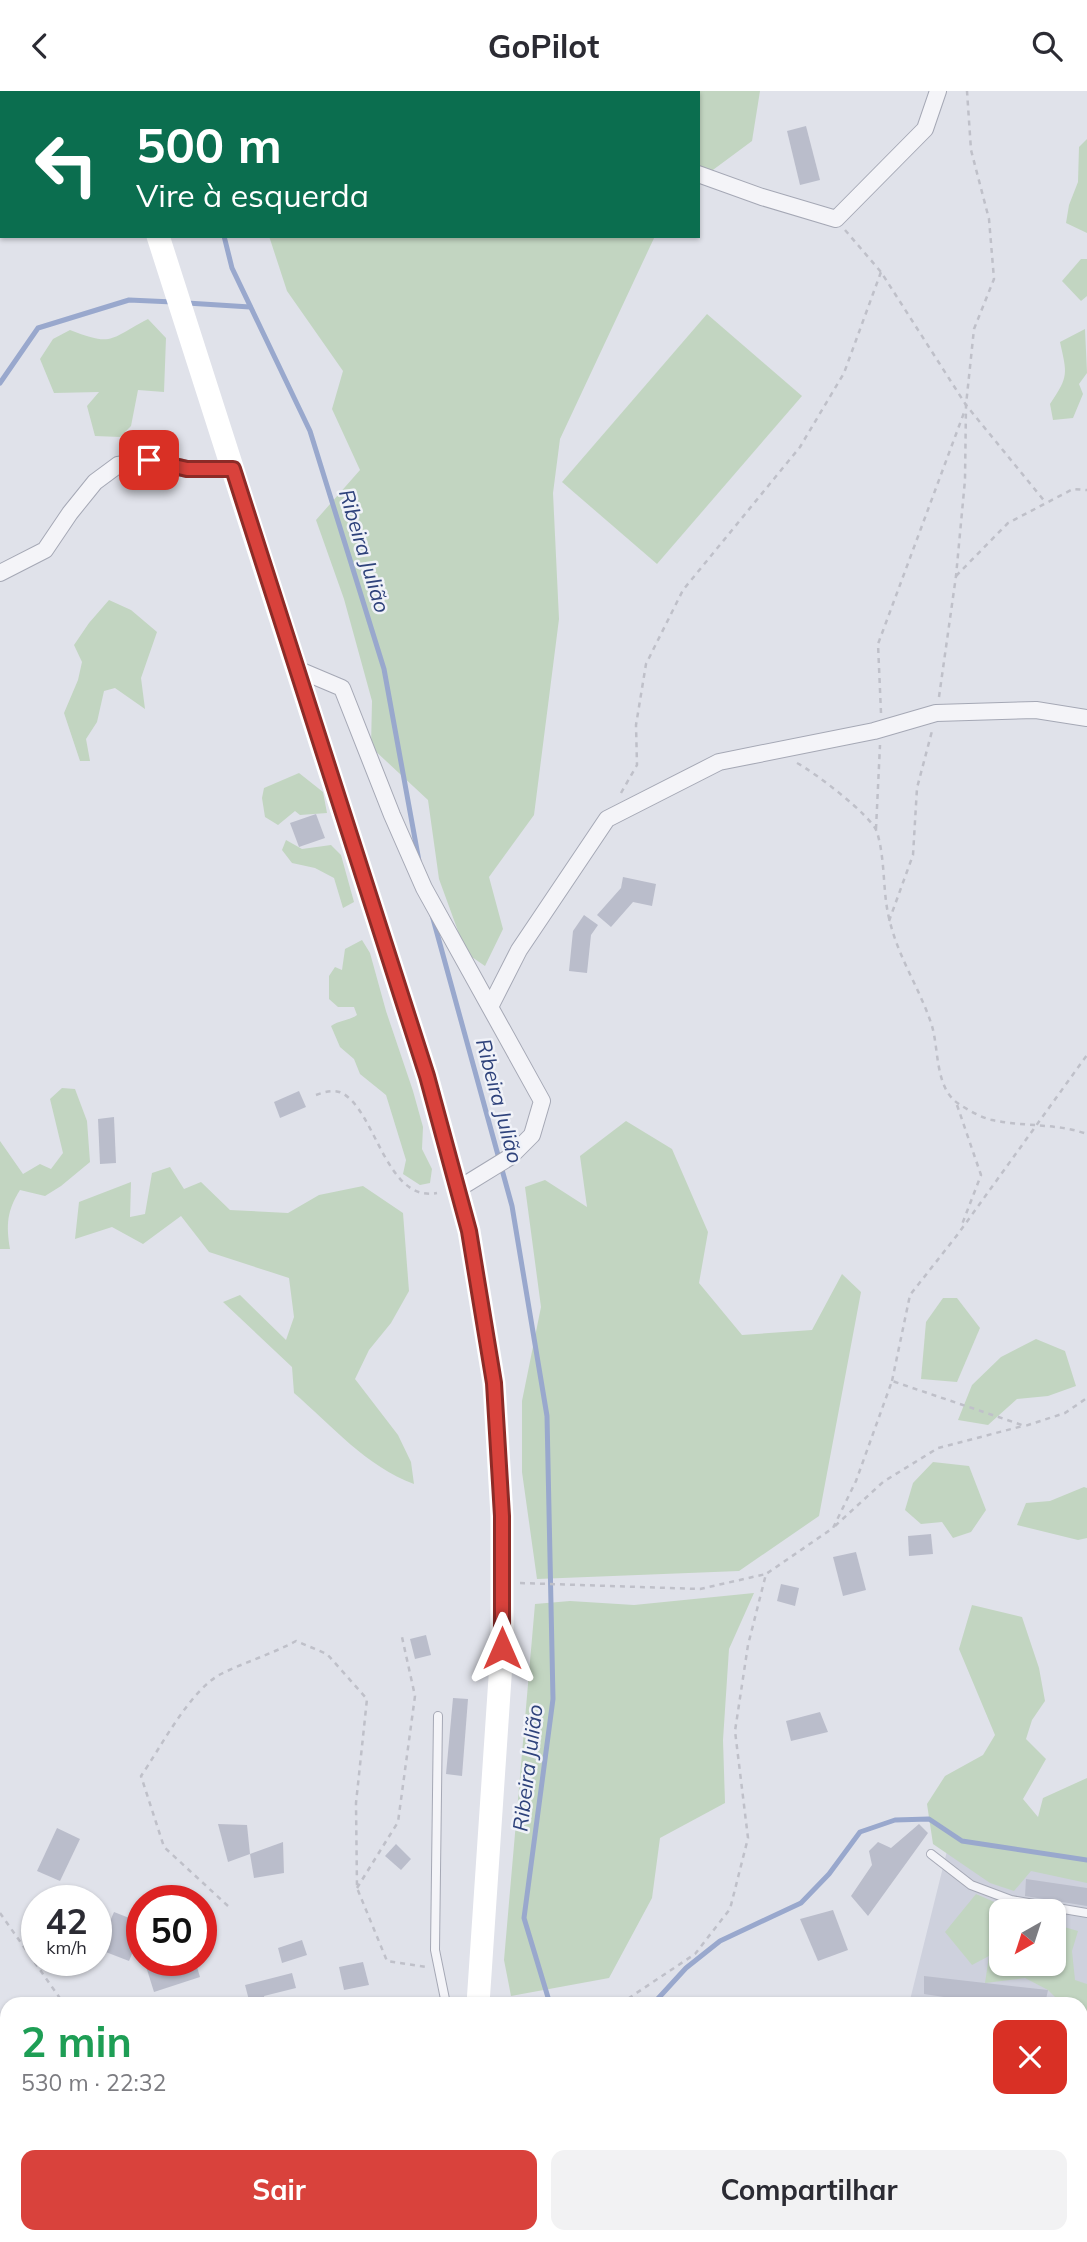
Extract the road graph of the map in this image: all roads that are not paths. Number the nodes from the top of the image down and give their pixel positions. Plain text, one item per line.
1 (938, 91) edge
2 (700, 175) edge
3 (159, 238) edge
4 (233, 469) junction
5 (0, 573) edge
6 (297, 669) junction
7 (1087, 718) edge
8 (491, 1005) junction
9 (458, 1189) junction
10 (438, 1716) dead end
11 (931, 1854) dead end
12 (1087, 1913) edge
13 (445, 1997) edge
14 (478, 1997) edge

1 - 2 street
3 - 4 main road
4 - 5 street
4 - 6 main road
6 - 8 street
6 - 9 main road
7 - 8 street
8 - 9 street
9 - 14 main road
10 - 13 lane
11 - 12 lane

